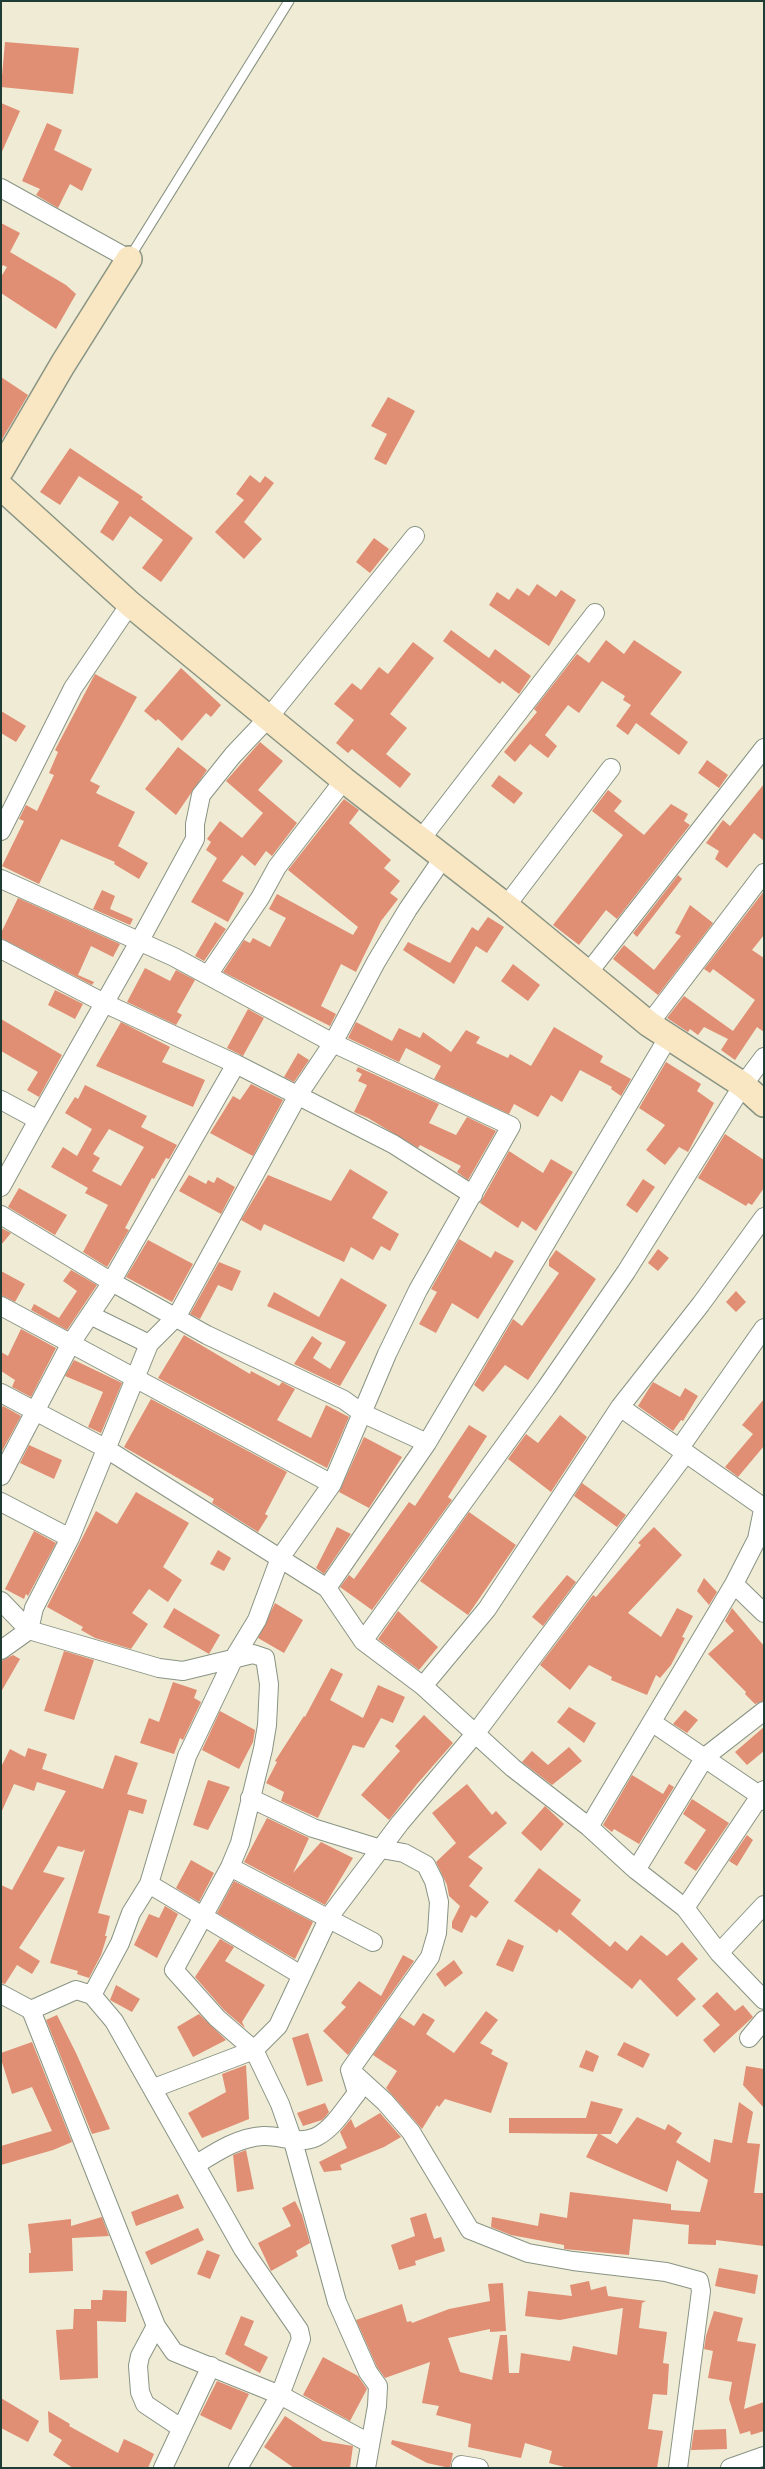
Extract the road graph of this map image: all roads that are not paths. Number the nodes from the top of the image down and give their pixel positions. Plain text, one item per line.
1 (289, 1) edge
2 (1, 188) edge
3 (129, 259) junction
4 (1, 470) edge
5 (1, 488) edge
6 (415, 536) dead end
7 (130, 604) junction
8 (595, 613) dead end
9 (269, 717) junction
10 (764, 748) edge
11 (611, 768) dead end
12 (344, 780) junction
13 (1, 831) edge
14 (421, 839) junction
15 (443, 858) junction
16 (764, 873) edge
17 (1, 879) edge
18 (506, 906) junction
19 (139, 942) junction
20 (1, 949) edge
21 (588, 973) junction
22 (208, 975) junction
23 (104, 1002) junction
24 (659, 1030) junction
25 (332, 1043) junction
26 (764, 1057) edge
27 (236, 1064) junction
28 (743, 1085) junction
29 (298, 1095) junction
30 (1, 1100) edge
31 (764, 1104) edge
32 (38, 1120) junction
33 (1, 1187) edge
34 (473, 1195) junction
35 (1, 1215) edge
36 (764, 1217) edge
37 (110, 1281) junction
38 (1, 1306) edge
39 (90, 1315) junction
40 (177, 1316) junction
41 (764, 1328) edge
42 (72, 1343) junction
43 (149, 1344) junction
44 (134, 1376) junction
45 (1, 1394) edge
46 (620, 1407) junction
47 (36, 1412) junction
48 (362, 1413) junction
49 (427, 1443) junction
50 (105, 1448) junction
51 (683, 1451) junction
52 (1, 1476) edge
53 (332, 1484) junction
54 (1, 1502) edge
55 (763, 1506) edge
56 (70, 1538) junction
57 (760, 1543) edge
58 (280, 1558) junction
59 (734, 1584) junction
60 (327, 1588) junction
61 (1, 1601) edge
62 (764, 1613) edge
63 (29, 1630) junction
64 (363, 1641) junction
65 (1, 1650) edge
66 (234, 1658) junction
67 (424, 1686) junction
68 (764, 1711) edge
69 (652, 1722) junction
70 (475, 1734) junction
71 (705, 1757) junction
72 (762, 1795) edge
73 (250, 1798) junction
74 (589, 1827) junction
75 (381, 1850) junction
76 (230, 1867) junction
77 (636, 1870) junction
78 (149, 1884) junction
79 (764, 1905) edge
80 (685, 1908) junction
81 (329, 1917) junction
82 (202, 1918) junction
83 (373, 1942) dead end
84 (719, 1954) junction
85 (301, 1975) junction
86 (1, 1994) edge
87 (92, 1995) junction
88 (764, 2000) edge
89 (31, 2010) junction
90 (764, 2020) edge
91 (749, 2038) dead end
92 (254, 2050) junction
93 (350, 2070) junction
94 (154, 2088) junction
95 (293, 2141) junction
96 (197, 2164) junction
97 (156, 2326) junction
98 (211, 2366) junction
99 (280, 2395) junction
100 (181, 2428) junction
101 (369, 2443) junction
102 (764, 2456) edge
103 (163, 2468) edge
104 (238, 2468) edge
105 (366, 2468) edge
106 (461, 2468) edge
107 (479, 2468) edge
108 (678, 2468) edge
109 (730, 2468) edge

1 - 3 lane
2 - 3 street
3 - 4 street
5 - 7 street
6 - 9 street
7 - 9 street
7 - 13 street
8 - 14 street
9 - 12 street
9 - 19 street
10 - 21 street
11 - 18 street
12 - 14 street
12 - 22 street
14 - 15 street
15 - 18 street
15 - 25 street
16 - 24 street
17 - 19 street
18 - 21 street
19 - 22 street
19 - 23 street
20 - 23 street
21 - 24 street
22 - 25 street
23 - 27 street
23 - 32 street
24 - 28 street
24 - 49 street
25 - 29 street
25 - 34 street
26 - 28 street
27 - 29 street
27 - 37 street
28 - 31 street
28 - 64 street
29 - 34 street
29 - 40 street
30 - 32 street
32 - 33 street
34 - 48 street
35 - 37 street
36 - 46 street
37 - 39 street
37 - 40 street
38 - 42 street
39 - 42 street
39 - 43 street
40 - 43 street
40 - 48 street
41 - 51 street
42 - 44 street
42 - 47 street
43 - 44 street
44 - 50 street
44 - 53 street
45 - 47 street
46 - 51 street
46 - 67 street
47 - 50 street
47 - 52 street
48 - 49 street
48 - 53 street
49 - 60 street
50 - 56 street
50 - 58 street
51 - 55 street
51 - 70 street
53 - 58 street
54 - 56 street
55 - 57 street
56 - 63 street
57 - 59 street
58 - 60 street
58 - 66 street
59 - 62 street
59 - 69 street
60 - 64 street
61 - 63 street
63 - 65 street
63 - 66 street
64 - 67 street
66 - 73 street
66 - 78 street
67 - 70 street
68 - 71 street
69 - 71 street
69 - 74 street
70 - 74 street
70 - 75 street
71 - 72 street
71 - 77 street
72 - 80 street
73 - 75 street
73 - 76 street
74 - 77 street
75 - 81 street
75 - 93 street
76 - 81 street
76 - 82 street
77 - 80 street
78 - 82 street
78 - 87 street
79 - 84 street
80 - 84 street
81 - 83 street
81 - 85 street
82 - 85 street
82 - 92 street
84 - 88 street
85 - 92 street
86 - 89 street
87 - 89 street
87 - 94 street
89 - 97 street
90 - 91 street
92 - 94 street
92 - 95 street
93 - 95 street
93 - 108 street
94 - 96 street
95 - 96 street
95 - 101 street
96 - 99 street
97 - 98 street
97 - 100 street
98 - 99 street
98 - 100 street
99 - 101 street
99 - 104 street
100 - 103 street
101 - 105 street
102 - 109 street
106 - 107 street

